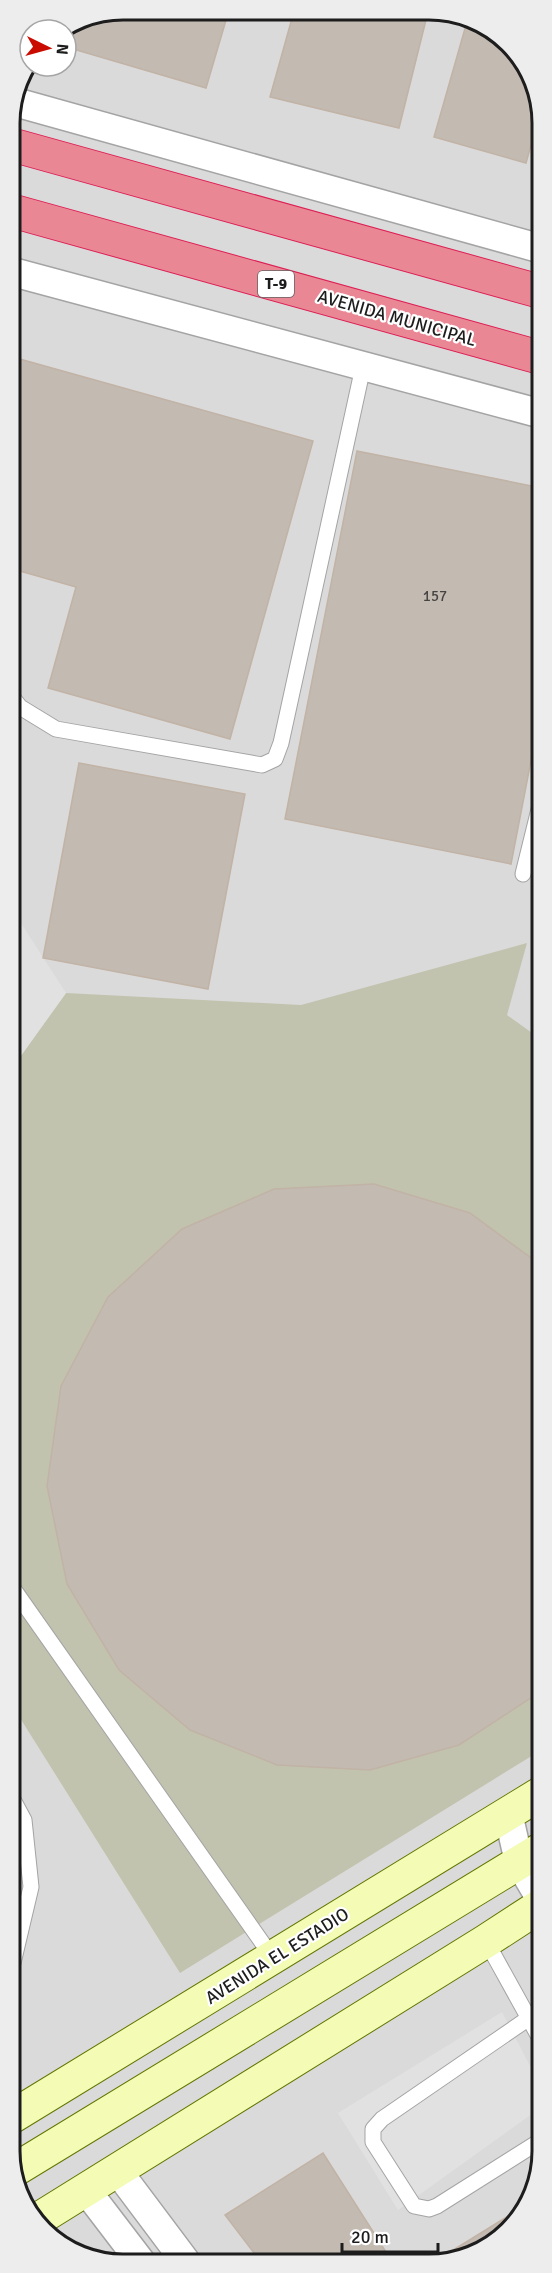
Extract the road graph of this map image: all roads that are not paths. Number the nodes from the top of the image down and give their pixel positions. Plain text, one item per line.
1 (22, 104) edge
2 (20, 147) edge
3 (20, 213) edge
4 (532, 246) edge
5 (20, 274) edge
6 (532, 289) edge
7 (532, 355) edge
8 (363, 367) junction
9 (532, 411) edge
10 (20, 707) edge
11 (532, 838) edge
12 (523, 874) dead end
13 (20, 1598) edge
14 (532, 1799) edge
15 (20, 1813) edge
16 (508, 1813) junction
17 (531, 1855) edge
18 (532, 1910) edge
19 (20, 1933) edge
20 (486, 1941) junction
21 (273, 1959) junction
22 (529, 2018) junction
23 (532, 2024) edge
24 (20, 2112) edge
25 (532, 2146) edge
26 (21, 2166) edge
27 (117, 2170) junction
28 (86, 2190) junction
29 (44, 2216) edge
30 (135, 2254) edge
31 (180, 2254) edge

1 - 4 street
2 - 6 highway
3 - 7 highway, AVENIDA MUNICIPAL / T-9
5 - 8 street
8 - 9 street
8 - 10 lane
11 - 12 lane
13 - 21 lane
14 - 16 street, AVENIDA EL ESTADIO
15 - 19 lane
16 - 17 street
16 - 21 street, AVENIDA EL ESTADIO
17 - 26 street
18 - 20 street
20 - 22 lane
20 - 27 street
21 - 24 street, AVENIDA EL ESTADIO
22 - 23 lane
22 - 25 lane
27 - 28 street
27 - 31 street
28 - 29 street
28 - 30 street

